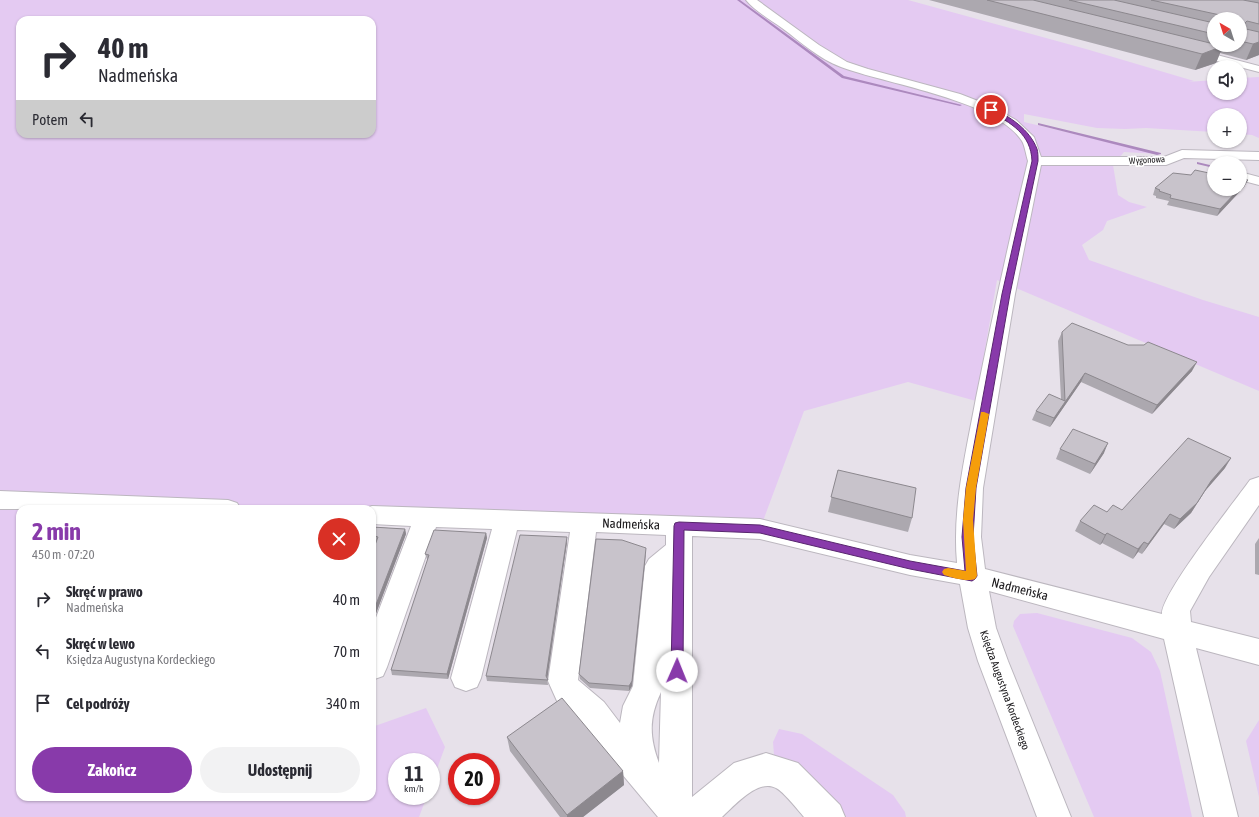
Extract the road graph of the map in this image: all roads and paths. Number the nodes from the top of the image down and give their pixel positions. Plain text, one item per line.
1 (751, 0) edge
2 (1180, 48) edge
3 (1227, 60) edge
4 (1247, 65) edge
5 (1259, 69) edge
6 (1259, 156) edge
7 (1170, 159) junction
8 (1035, 161) junction
9 (1207, 168) dead end
10 (1247, 178) edge
11 (1259, 181) edge
12 (1259, 486) edge
13 (0, 500) edge
14 (127, 505) edge
15 (376, 514) edge
16 (427, 517) junction
17 (507, 520) junction
18 (584, 522) junction
19 (679, 538) junction
20 (972, 576) junction
21 (1178, 630) junction
22 (1259, 652) edge
23 (376, 656) edge
24 (466, 678) dead end
25 (648, 777) junction
26 (682, 814) edge
27 (828, 817) edge
28 (1054, 817) edge
29 (1221, 817) edge

1 - 8 street, Księdza Augustyna Kordeckiego
2 - 3 street
4 - 5 street
6 - 7 street, Wygonowa
7 - 8 street, Wygonowa
7 - 9 street
8 - 20 street, Księdza Augustyna Kordeckiego
10 - 11 street
12 - 21 street
13 - 14 street
15 - 16 street, Nadmeńska
16 - 17 street, Nadmeńska
16 - 23 street
17 - 18 street, Nadmeńska
17 - 24 street
18 - 19 street, Nadmeńska
18 - 25 street
19 - 20 street, Nadmeńska
19 - 25 street
19 - 26 street
20 - 21 street, Nadmeńska
20 - 28 street, Księdza Augustyna Kordeckiego
21 - 22 street, Nadmeńska
21 - 29 street
25 - 26 street
26 - 27 street

